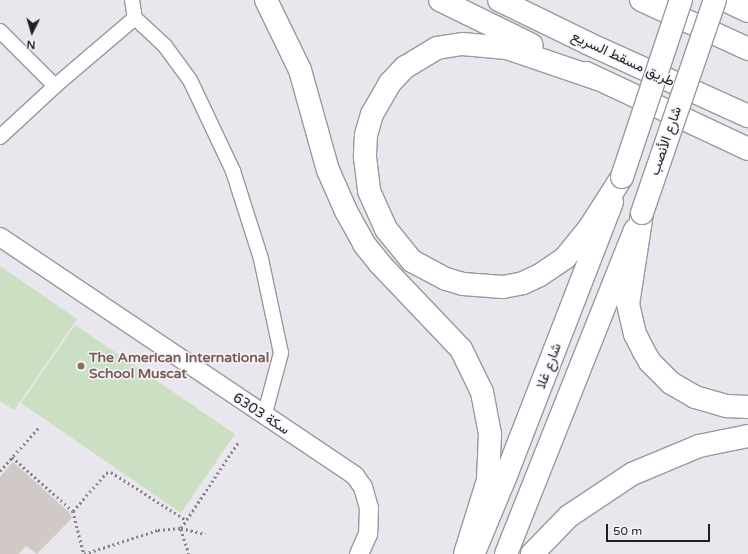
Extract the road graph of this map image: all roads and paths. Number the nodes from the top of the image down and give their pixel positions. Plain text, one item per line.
1 (132, 0) edge
2 (266, 0) edge
3 (440, 0) edge
4 (499, 0) edge
5 (641, 0) edge
6 (681, 0) edge
7 (715, 0) edge
8 (725, 0) edge
9 (748, 11) edge
10 (135, 18) junction
11 (0, 31) edge
12 (748, 49) edge
13 (598, 79) junction
14 (55, 86) junction
15 (748, 116) edge
16 (0, 137) edge
17 (746, 148) edge
18 (622, 177) junction
19 (642, 213) junction
20 (0, 237) edge
21 (748, 407) edge
22 (264, 417) junction
23 (39, 427) dead end
24 (748, 436) edge
25 (239, 441) dead end
26 (12, 457) junction
27 (0, 471) edge
28 (73, 511) junction
29 (186, 520) junction
30 (181, 528) junction
31 (205, 534) dead end
32 (84, 554) edge
33 (189, 554) edge
34 (359, 554) edge
35 (465, 554) edge
36 (473, 554) edge
37 (506, 554) edge
38 (532, 554) edge

1 - 10 street
2 - 35 main road
3 - 13 main road
4 - 15 main road, طريق مسقط السريع
5 - 12 main road
6 - 18 main road, bridge
7 - 19 main road, شارع الأنصب, bridge
8 - 9 main road
10 - 14 street
10 - 22 street
11 - 14 street
13 - 17 main road
13 - 18 main road
14 - 16 street
18 - 36 main road, شارع غلا
19 - 21 main road
19 - 37 main road, شارع غلا
20 - 22 street, سكة 6303
22 - 34 street, سكة 6303
23 - 26 path
24 - 38 main road
25 - 29 path
26 - 27 path
26 - 28 path
28 - 29 path
28 - 32 path
29 - 30 path
30 - 31 path
30 - 32 path
30 - 33 path

